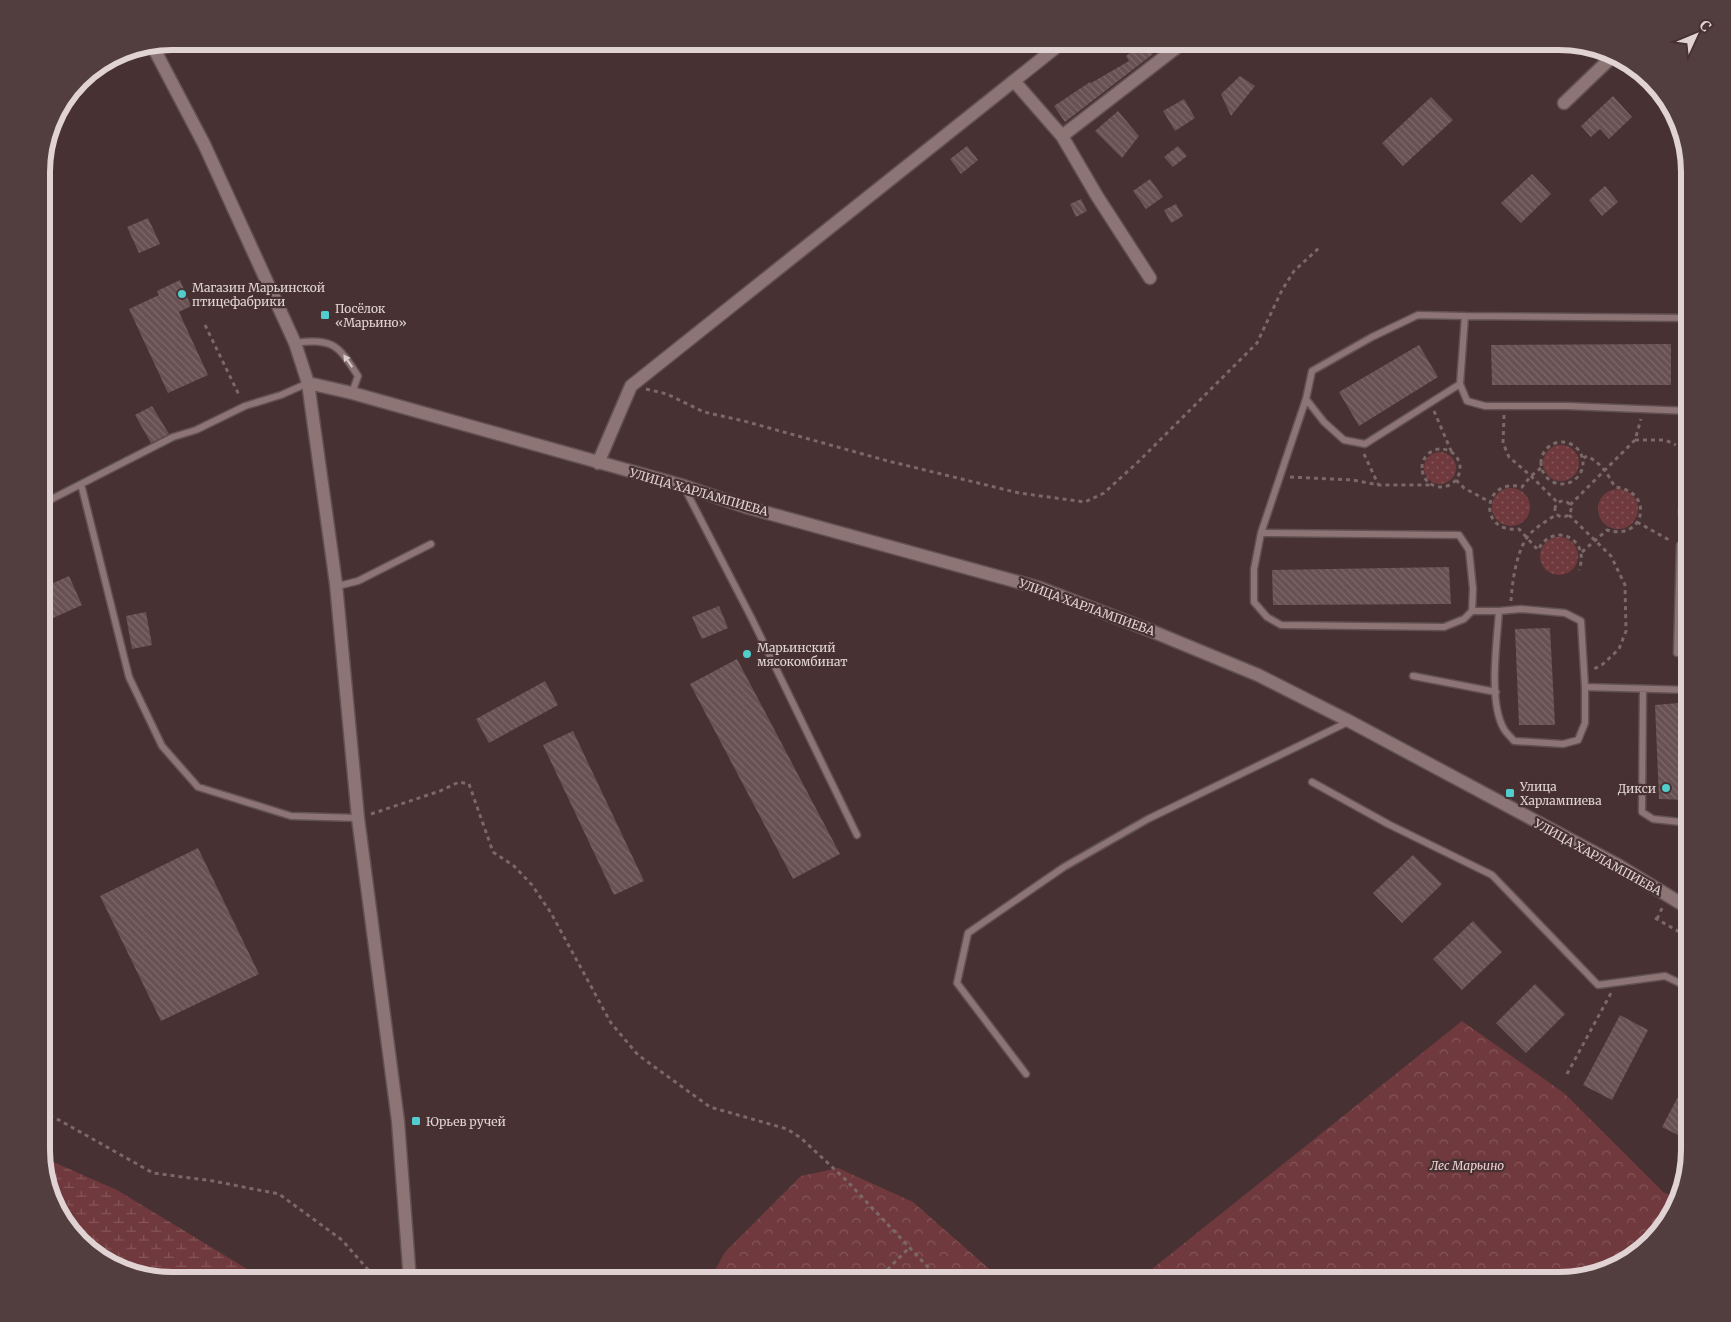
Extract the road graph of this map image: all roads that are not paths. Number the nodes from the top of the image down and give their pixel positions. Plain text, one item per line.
1 (1053, 50) edge
2 (1173, 50) edge
3 (155, 51) edge
4 (1609, 60) edge
5 (1014, 81) junction
6 (1564, 103) dead end
7 (1062, 136) junction
8 (1150, 278) dead end
9 (1465, 316) junction
10 (1681, 318) edge
11 (295, 343) junction
12 (308, 383) junction
13 (1460, 384) junction
14 (352, 392) junction
15 (1306, 399) junction
16 (1681, 411) edge
17 (598, 463) junction
18 (81, 484) junction
19 (684, 486) junction
20 (50, 500) edge
21 (1261, 533) junction
22 (431, 544) dead end
23 (1681, 546) edge
24 (336, 584) junction
25 (1472, 611) junction
26 (1498, 611) junction
27 (1677, 653) dead end
28 (1414, 676) dead end
29 (1585, 687) junction
30 (1643, 689) junction
31 (1681, 690) edge
32 (1496, 692) junction
33 (1349, 721) junction
34 (1312, 782) dead end
35 (358, 818) junction
36 (1681, 822) edge
37 (857, 835) dead end
38 (1681, 899) edge
39 (1681, 984) edge
40 (1026, 1074) dead end
41 (409, 1272) edge

1 - 5 street
2 - 7 street
3 - 11 street
4 - 6 street
5 - 7 street
5 - 17 street
7 - 8 street
9 - 10 lane
9 - 13 lane
9 - 15 lane
11 - 12 street
14 -> 11 lane
12 - 14 street, УЛИЦА ХАРЛАМПИЕВА
12 - 18 lane
12 - 24 street
13 - 15 lane
13 - 16 lane
14 - 17 street, УЛИЦА ХАРЛАМПИЕВА
15 - 21 lane
17 - 19 street, УЛИЦА ХАРЛАМПИЕВА
18 - 20 lane
18 - 35 lane
19 - 33 street, УЛИЦА ХАРЛАМПИЕВА
19 - 37 lane
21 - 25 lane
21 - 25 lane
22 - 24 lane
23 - 27 lane
24 - 35 street
25 - 26 lane
26 - 29 lane
26 - 32 lane
28 - 32 lane
29 - 30 lane
29 - 32 lane
30 - 31 lane
30 - 36 lane
33 - 38 street, УЛИЦА ХАРЛАМПИЕВА
33 - 40 lane
34 - 39 lane
35 - 41 street

